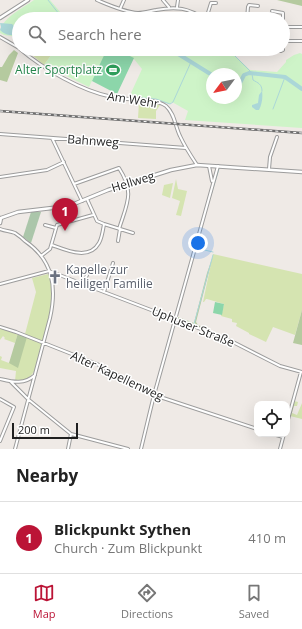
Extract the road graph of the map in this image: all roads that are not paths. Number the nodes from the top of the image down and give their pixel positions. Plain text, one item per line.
1 (28, 0) edge
2 (96, 0) edge
3 (124, 0) edge
4 (163, 0) edge
5 (178, 0) edge
6 (216, 2) dead end
7 (258, 6) dead end
8 (169, 7) junction
9 (177, 8) junction
10 (120, 9) junction
11 (272, 11) dead end
12 (134, 12) edge
13 (144, 12) edge
14 (194, 12) edge
15 (209, 12) edge
16 (248, 12) edge
17 (278, 12) edge
18 (0, 18) edge
19 (290, 27) edge
20 (302, 27) edge
21 (0, 37) edge
22 (290, 41) edge
23 (302, 41) edge
24 (12, 44) edge
25 (30, 56) edge
26 (0, 134) edge
27 (277, 137) dead end
28 (52, 138) junction
29 (186, 148) junction
30 (64, 162) junction
31 (197, 165) junction
32 (209, 166) junction
33 (218, 166) junction
34 (268, 170) junction
35 (302, 172) edge
36 (0, 177) edge
37 (212, 182) junction
38 (74, 184) junction
39 (127, 184) junction
40 (87, 199) junction
41 (82, 201) junction
42 (93, 215) junction
43 (0, 218) edge
44 (0, 222) edge
45 (104, 224) junction
46 (45, 225) dead end
47 (56, 228) junction
48 (0, 229) edge
49 (119, 229) junction
50 (133, 233) dead end
51 (118, 241) dead end
52 (52, 245) junction
53 (41, 256) junction
54 (112, 263) dead end
55 (49, 271) junction
56 (87, 275) dead end
57 (0, 284) edge
58 (82, 284) junction
59 (104, 292) junction
60 (175, 319) junction
61 (0, 327) edge
62 (43, 343) junction
63 (302, 372) edge
64 (35, 374) junction
65 (0, 379) edge
66 (10, 381) junction
67 (154, 395) junction
68 (0, 400) edge
69 (29, 400) junction
70 (290, 413) edge
71 (254, 428) edge
72 (71, 434) junction
73 (283, 437) edge
74 (0, 442) edge
75 (15, 449) edge
76 (68, 449) edge
77 (128, 449) edge
78 (141, 449) edge
79 (280, 449) edge

1 - 18 street
2 - 10 street
3 - 10 street
4 - 8 street
5 - 9 street
6 - 15 street
7 - 16 street
8 - 9 street
8 - 13 street
9 - 14 street
10 - 12 street
11 - 17 street
19 - 20 street
21 - 24 street, Am Wehr
22 - 23 street
25 - 29 street, Am Wehr
26 - 28 street, Bahnweg
27 - 34 street
28 - 29 street, Bahnweg
28 - 30 street
29 - 31 street, Am Wehr
30 - 36 street
30 - 38 street
31 - 32 street, Hellweg
31 - 39 street, Hellweg
32 - 33 street, Hellweg
32 - 37 street
33 - 34 street, Hellweg
33 - 37 street
34 - 35 street, Hellweg
37 - 60 street
38 - 39 street
38 - 41 street
39 - 40 street, Hellweg
39 - 49 street
40 - 41 street, Hellweg
40 - 42 street
41 - 43 street, Hellweg
42 - 45 street
42 - 47 street
43 - 44 street
45 - 49 street
45 - 52 street
46 - 47 street
47 - 52 street
48 - 53 street
49 - 50 street
49 - 51 street
52 - 53 street
53 - 55 street
54 - 59 street
55 - 57 street
55 - 58 street, Uphuser Straße
55 - 62 street
56 - 58 street
58 - 59 street, Uphuser Straße
59 - 60 street, Uphuser Straße
60 - 63 street, Uphuser Straße
60 - 67 street
61 - 62 street, Alter Kapellenweg
62 - 64 street
62 - 67 street, Alter Kapellenweg
63 - 70 street
64 - 66 street
64 - 69 street
65 - 66 street
66 - 69 street
67 - 71 street, Alter Kapellenweg
67 - 78 street
68 - 74 street
69 - 72 street
69 - 75 street
72 - 76 street
72 - 77 street
73 - 79 street

